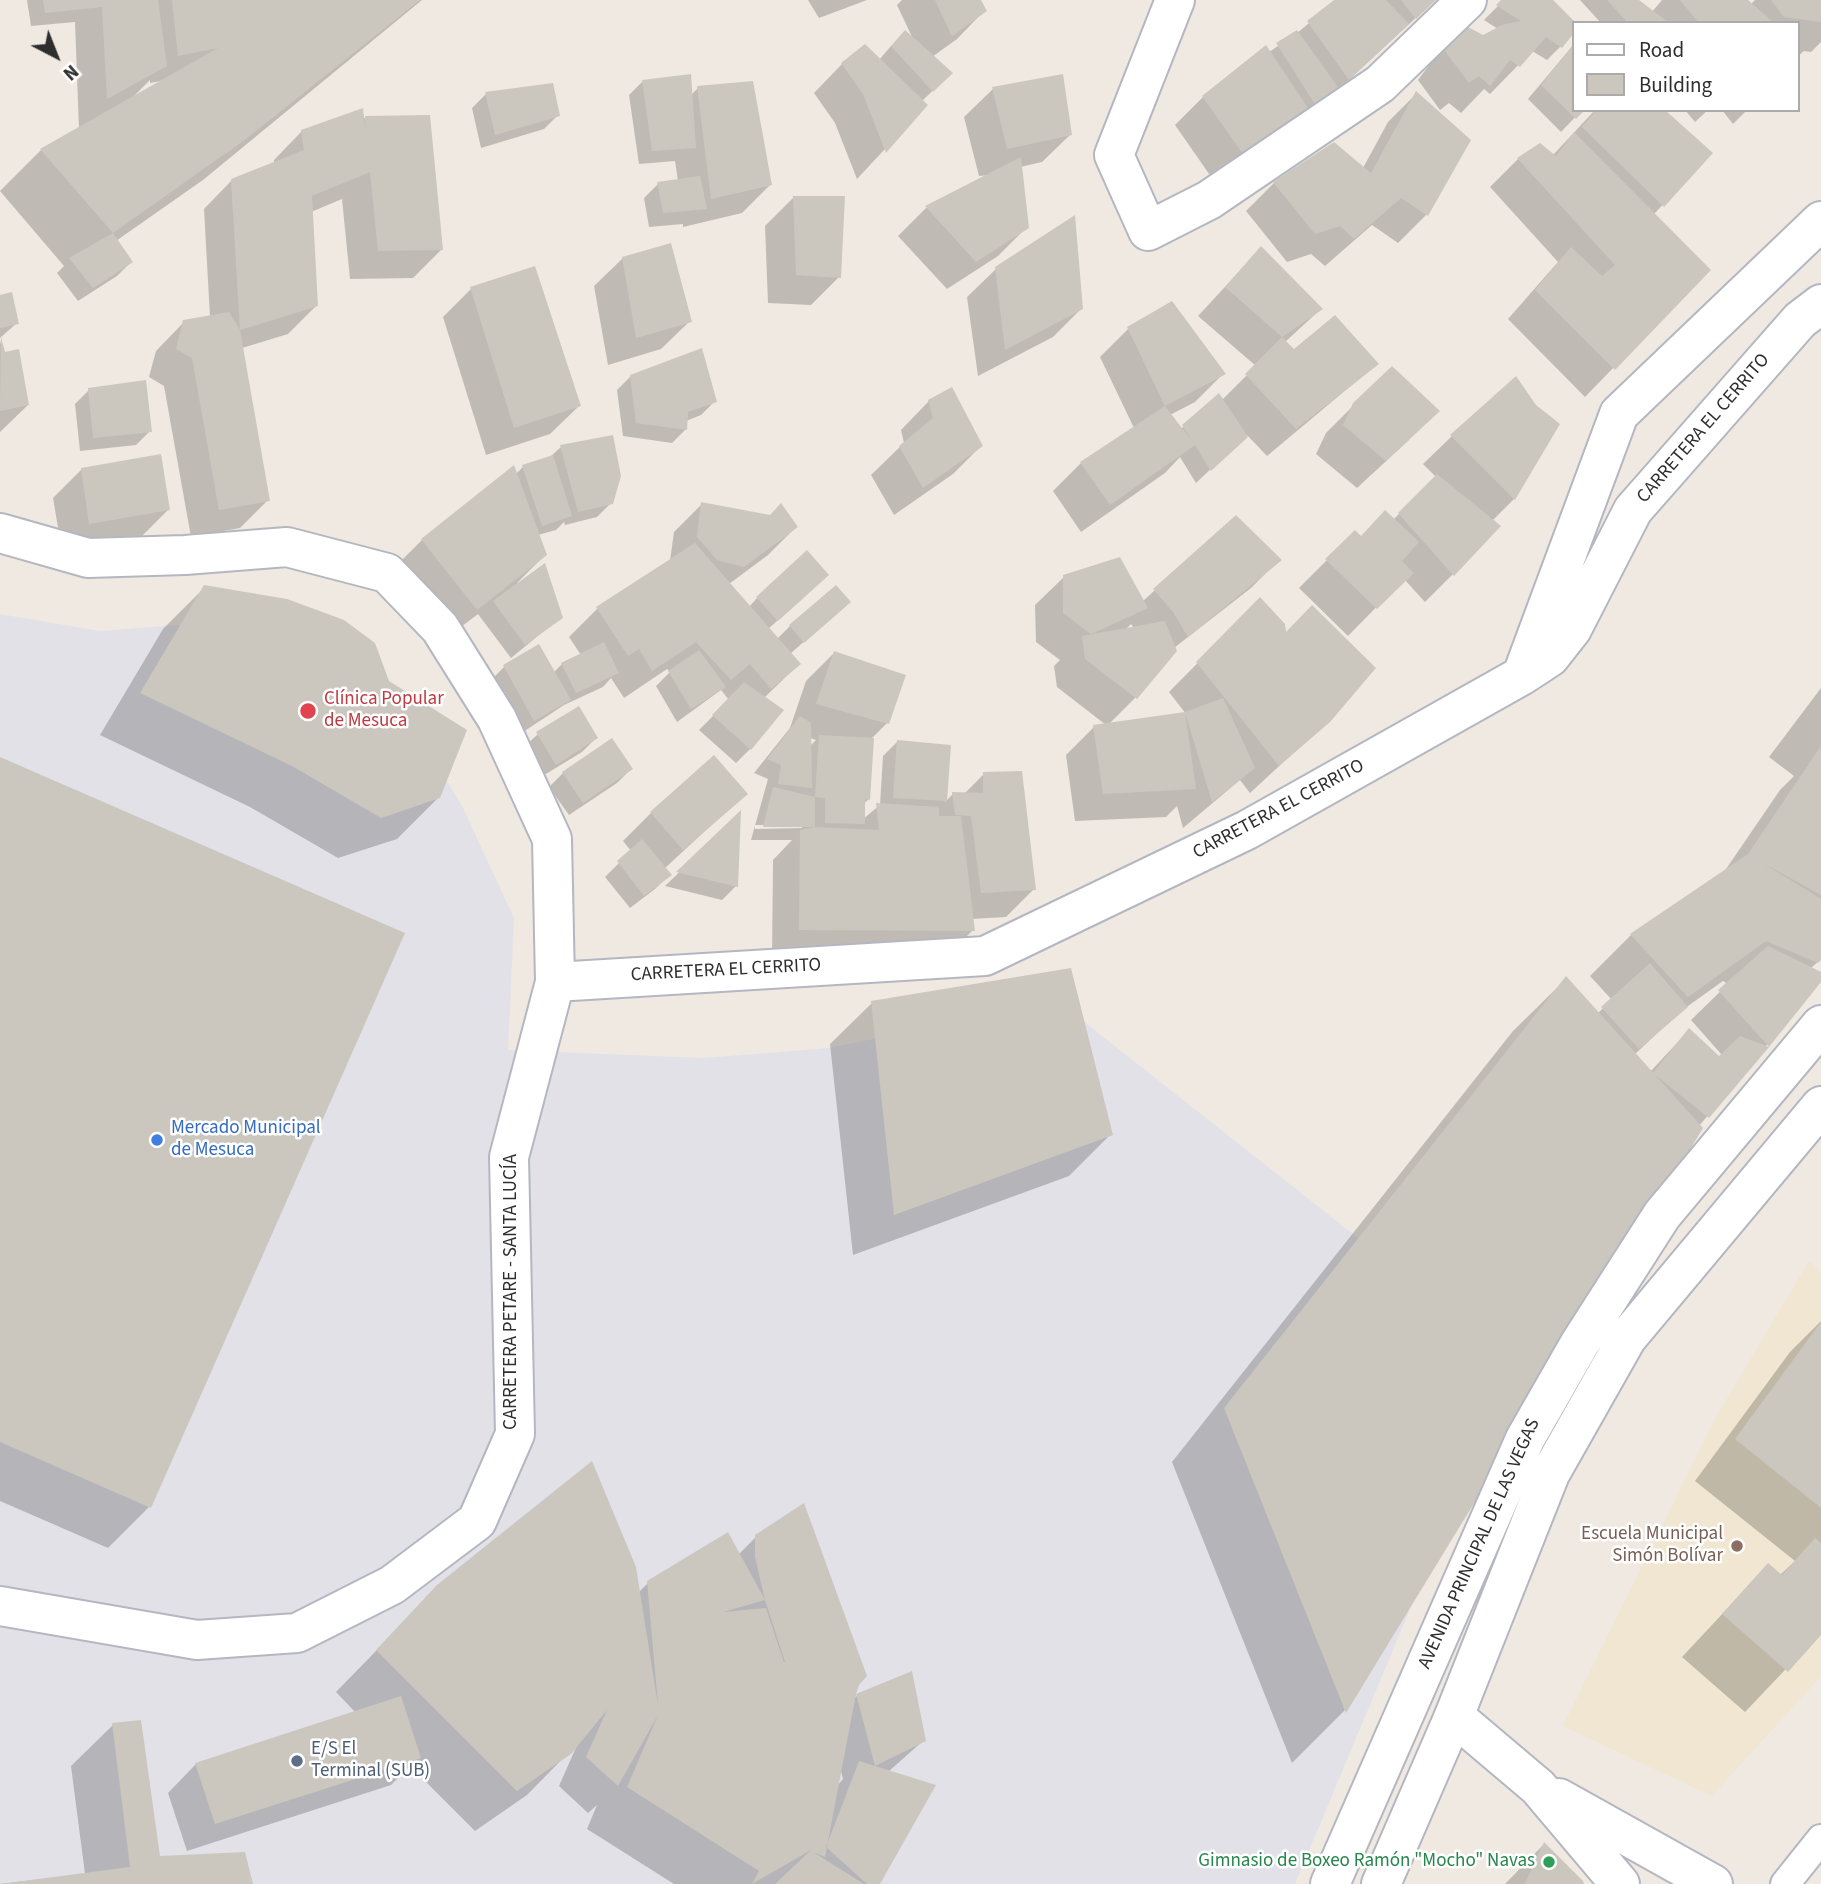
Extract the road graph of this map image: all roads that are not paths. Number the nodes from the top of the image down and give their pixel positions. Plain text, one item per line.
1 (1175, 0) edge
2 (1467, 0) edge
3 (1821, 221) edge
4 (1821, 304) edge
5 (0, 533) edge
6 (1521, 677) junction
7 (555, 982) junction
8 (1821, 1025) edge
9 (1821, 1106) edge
10 (0, 1606) edge
11 (1454, 1716) junction
12 (1538, 1787) junction
13 (1821, 1839) edge
14 (1330, 1884) edge
15 (1381, 1884) edge
16 (1620, 1884) edge
17 (1713, 1884) edge
18 (1785, 1884) edge

1 - 2 street
3 - 6 street
4 - 6 street, CARRETERA EL CERRITO
5 - 7 street, CARRETERA PETARE - SANTA LUCÍA
6 - 7 street, CARRETERA EL CERRITO
7 - 10 street, CARRETERA PETARE - SANTA LUCÍA
8 - 14 street, AVENIDA PRINCIPAL DE LAS VEGAS
9 - 11 street, AVENIDA PRINCIPAL DE LAS VEGAS
11 - 12 street
11 - 15 street, AVENIDA PRINCIPAL DE LAS VEGAS
12 - 16 street
12 - 17 street
13 - 18 lane

